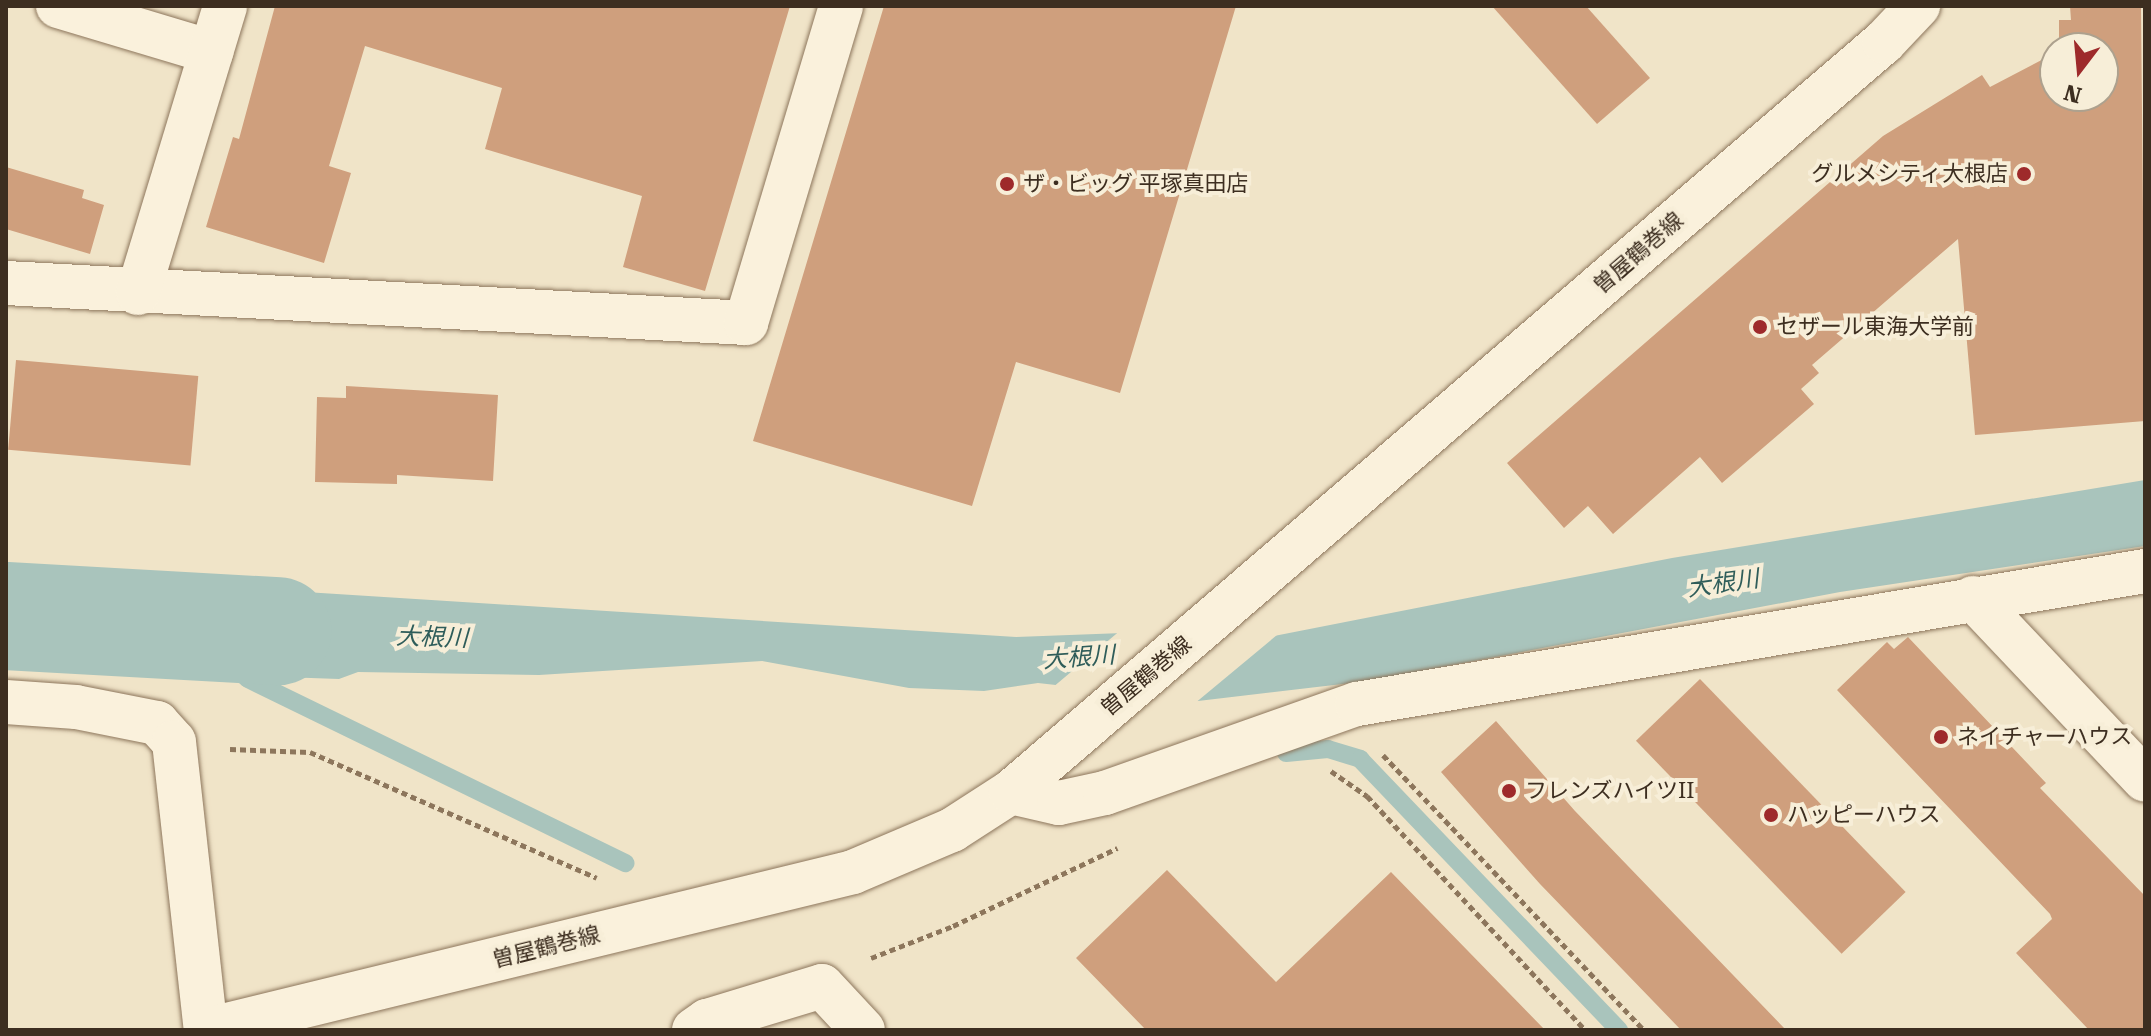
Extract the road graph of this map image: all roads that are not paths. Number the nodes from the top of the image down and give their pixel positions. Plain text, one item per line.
1 (58, 6) edge
2 (225, 6) edge
3 (841, 6) edge
4 (1918, 6) edge
5 (211, 52) junction
6 (6, 283) edge
7 (138, 293) junction
8 (2145, 571) edge
9 (1973, 598) junction
10 (6, 702) edge
11 (2145, 780) edge
12 (1022, 782) junction
13 (206, 1030) edge
14 (694, 1030) edge
15 (863, 1030) edge

1 - 5 street
2 - 5 street
3 - 7 street
4 - 12 street, 曽屋鶴巻線
5 - 7 street
6 - 7 street
8 - 9 street
9 - 11 street
9 - 12 street
10 - 13 street
12 - 13 street, 曽屋鶴巻線
14 - 15 street

